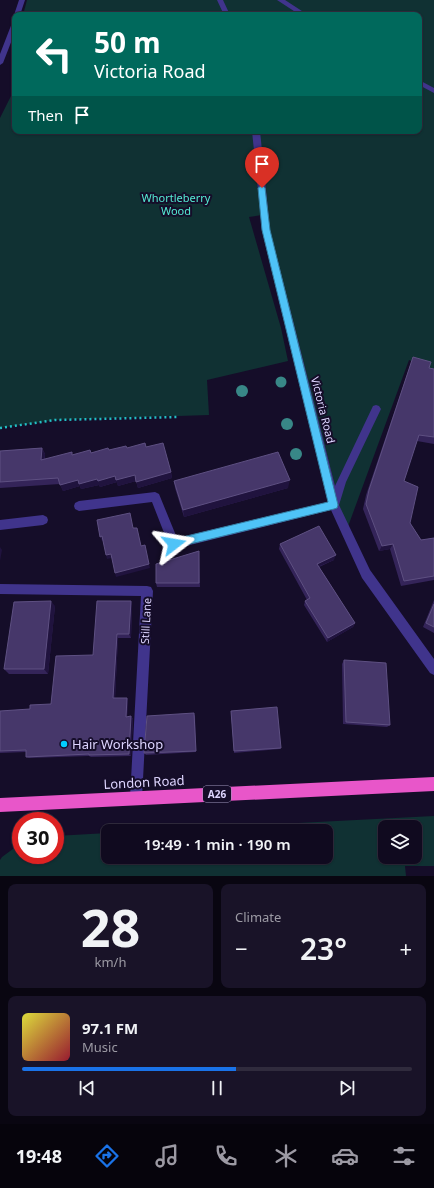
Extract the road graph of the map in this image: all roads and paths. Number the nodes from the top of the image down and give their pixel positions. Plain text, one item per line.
1 (22, 0) edge
2 (220, 0) edge
3 (280, 0) edge
4 (19, 12) edge
5 (226, 12) edge
6 (300, 12) edge
7 (12, 31) edge
8 (0, 63) edge
9 (422, 84) edge
10 (434, 90) edge
11 (256, 134) edge
12 (376, 409) dead end
13 (179, 417) dead end
14 (0, 428) edge
15 (334, 505) junction
16 (79, 506) dead end
17 (43, 520) dead end
18 (0, 525) edge
19 (0, 589) edge
20 (434, 669) edge
21 (434, 784) edge
22 (136, 798) junction
23 (0, 806) edge

1 - 4 street
2 - 5 street
3 - 6 street
7 - 8 street
9 - 10 street
11 - 15 street, Victoria Road
12 - 15 street
13 - 14 path
15 - 16 street
15 - 20 street, Victoria Road
17 - 18 street
19 - 22 street, Still Lane
21 - 22 highway, London Road / A26
22 - 23 highway, London Road / A26

